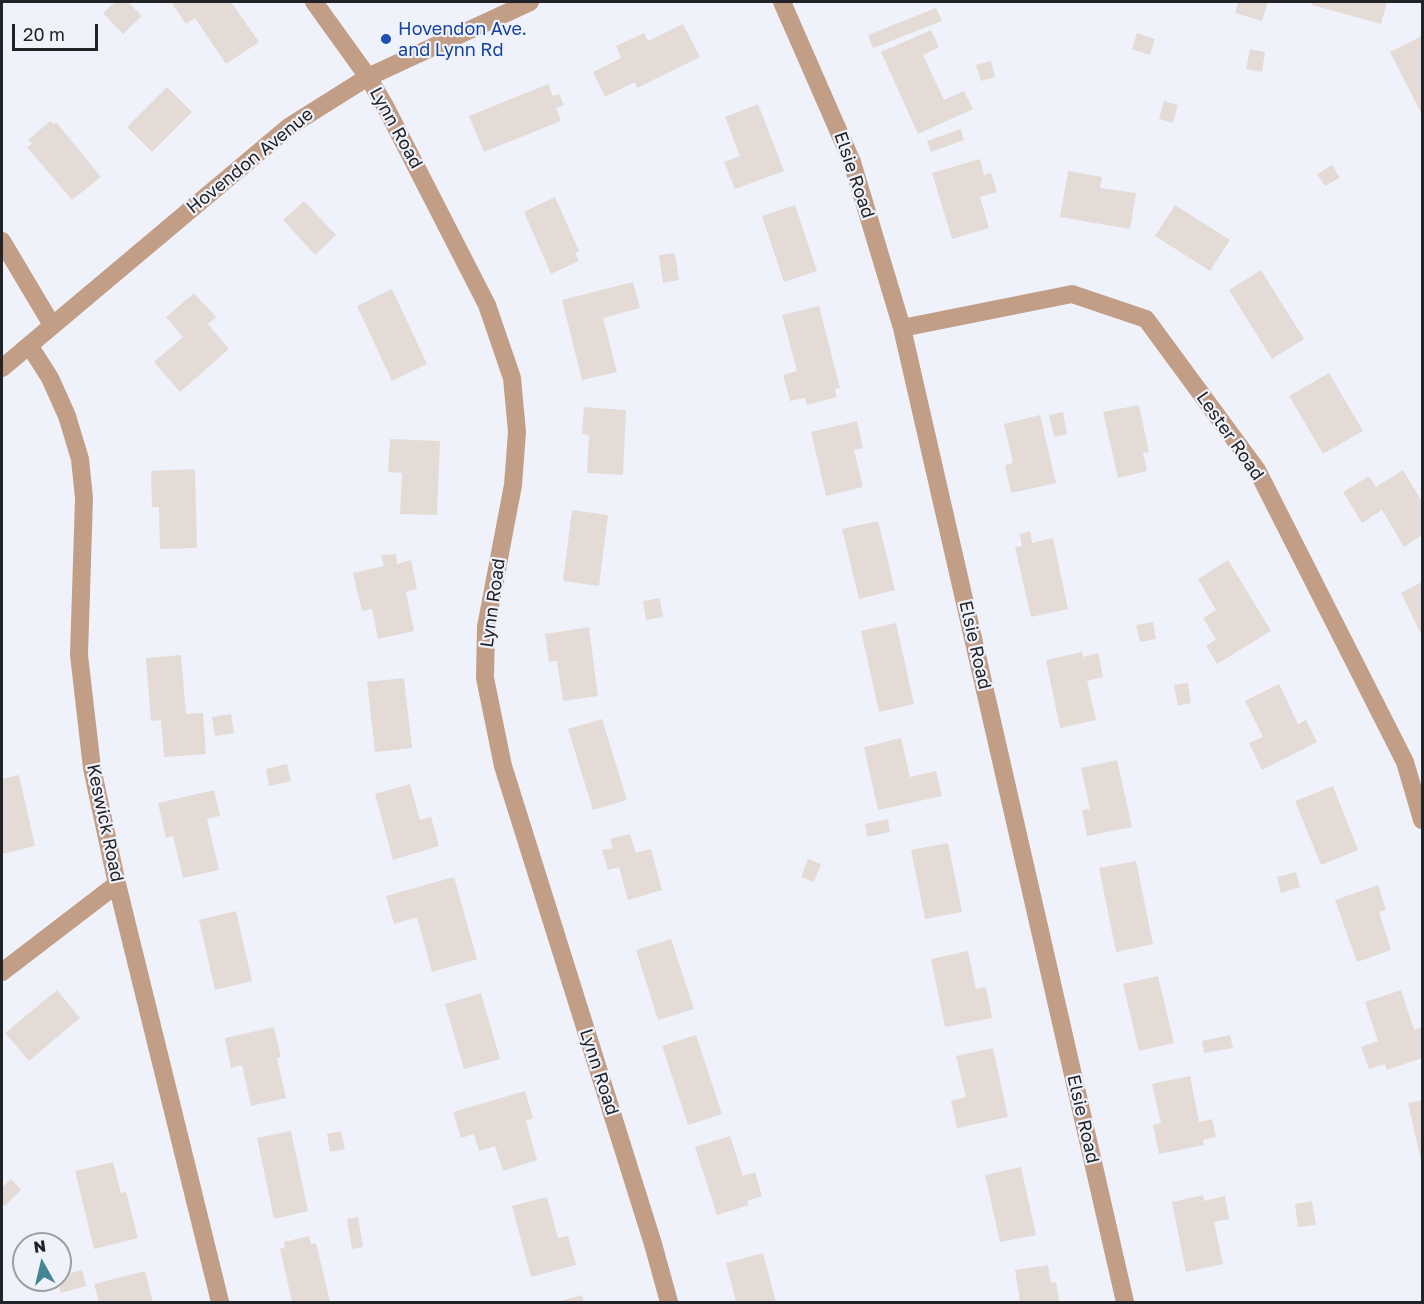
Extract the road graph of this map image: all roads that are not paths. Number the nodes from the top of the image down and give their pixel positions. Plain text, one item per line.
1 (314, 2) edge
2 (530, 2) edge
3 (782, 2) edge
4 (368, 76) junction
5 (2, 241) edge
6 (52, 325) junction
7 (902, 328) junction
8 (29, 345) junction
9 (2, 368) edge
10 (1422, 820) edge
11 (117, 884) junction
12 (2, 972) edge
13 (220, 1302) edge
14 (669, 1302) edge
15 (1125, 1302) edge

1 - 4 street, Lynn Road
2 - 4 street, Hovendon Avenue
3 - 7 street, Elsie Road
4 - 6 street, Hovendon Avenue
4 - 14 street, Lynn Road
5 - 6 street
6 - 8 street, Hovendon Avenue
7 - 10 street, Lester Road
7 - 15 street, Elsie Road
8 - 9 street, Hovendon Avenue
8 - 11 street, Keswick Road
11 - 12 street
11 - 13 street, Keswick Road

